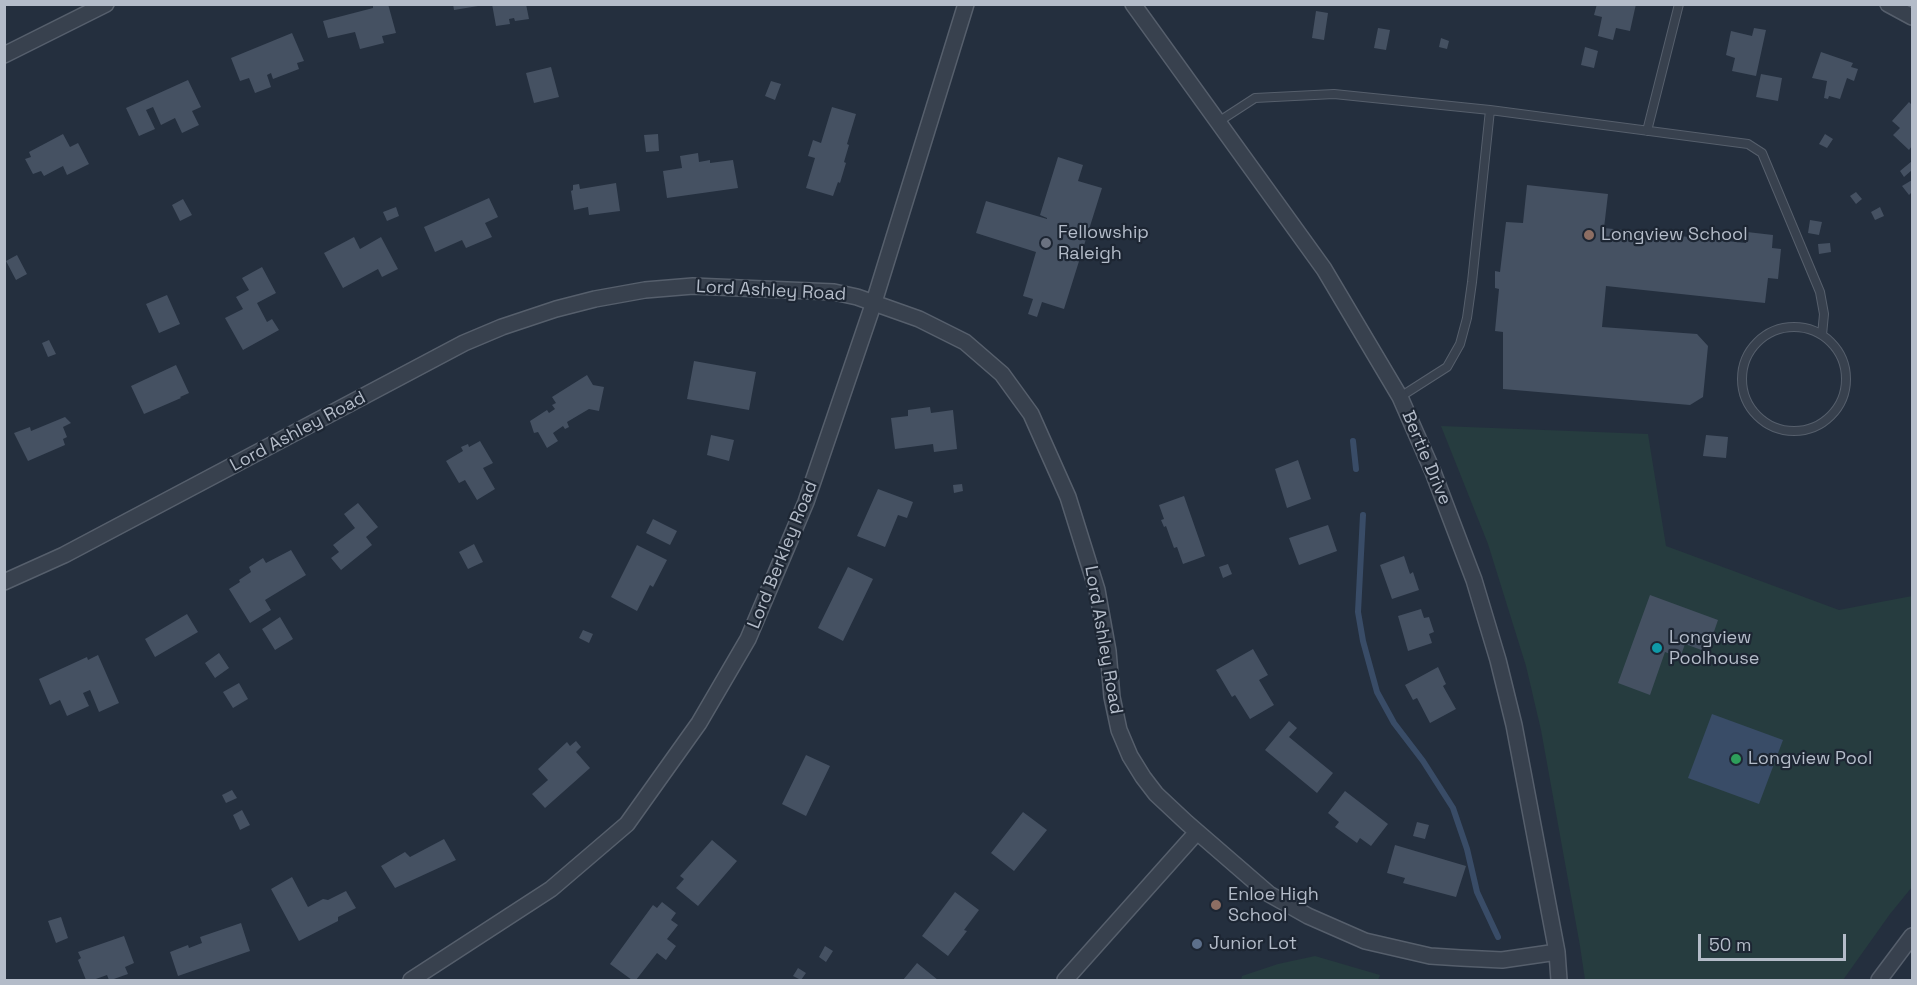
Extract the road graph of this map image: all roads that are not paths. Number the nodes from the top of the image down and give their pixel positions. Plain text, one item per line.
1 (106, 4) edge
2 (966, 4) edge
3 (1133, 4) edge
4 (1679, 4) edge
5 (1888, 4) edge
6 (1912, 17) edge
7 (4, 55) edge
8 (1490, 110) junction
9 (1218, 122) junction
10 (1647, 131) junction
11 (874, 302) junction
12 (1822, 335) junction
13 (1400, 397) junction
14 (4, 582) edge
15 (1197, 832) junction
16 (1912, 936) edge
17 (1557, 952) junction
18 (411, 981) edge
19 (1065, 981) edge
20 (1559, 981) edge
21 (1879, 981) edge

1 - 7 street
2 - 11 street, Lord Berkley Road
3 - 9 street, Bertie Drive
4 - 10 lane
5 - 6 street
8 - 9 lane
8 - 10 lane
8 - 13 lane
9 - 13 street, Bertie Drive
10 - 12 lane
11 - 14 street, Lord Ashley Road
11 - 15 street, Lord Ashley Road
11 - 18 street, Lord Berkley Road
12 - 12 lane
13 - 17 street, Bertie Drive
15 - 17 street, Lord Ashley Road
15 - 19 street
16 - 21 street
17 - 20 street, Bertie Drive

